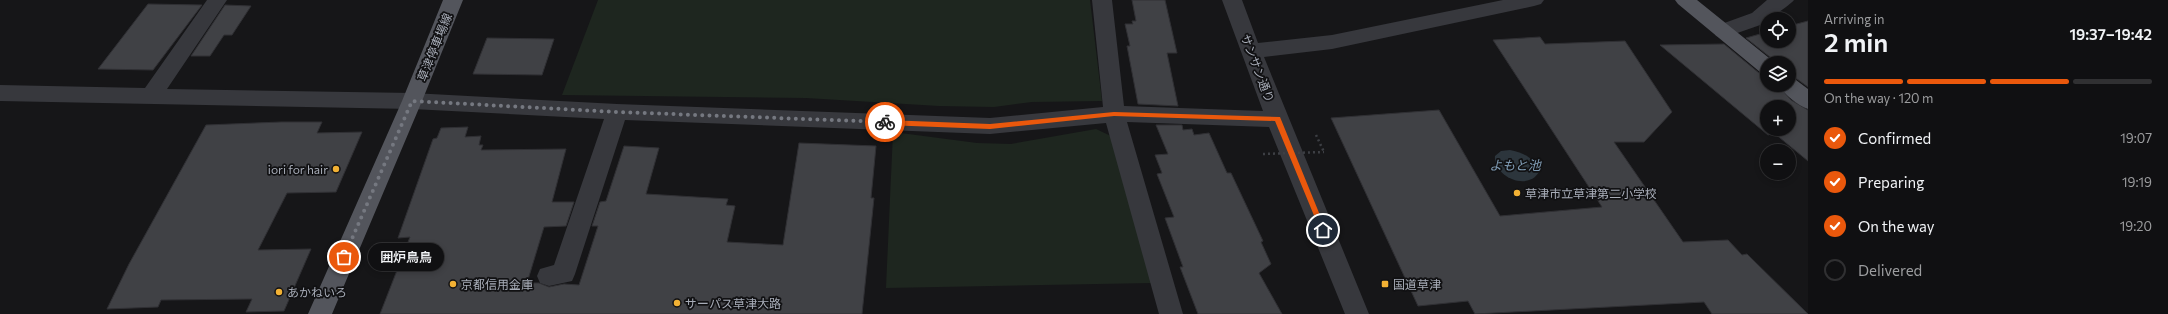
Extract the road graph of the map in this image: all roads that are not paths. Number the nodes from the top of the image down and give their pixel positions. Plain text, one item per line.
1 (217, 0) edge
2 (453, 0) edge
3 (1102, 0) edge
4 (1232, 0) edge
5 (1534, 0) edge
6 (1685, 0) edge
7 (1784, 0) edge
8 (1723, 31) junction
9 (1252, 50) junction
10 (1760, 61) edge
11 (1796, 91) edge
12 (0, 93) edge
13 (151, 96) junction
14 (1808, 100) edge
15 (412, 101) junction
16 (617, 112) junction
17 (1114, 114) junction
18 (1277, 119) junction
19 (549, 276) dead end
20 (320, 314) edge
21 (1170, 314) edge
22 (1357, 314) edge

1 - 13 street
2 - 15 main road, 草津停車場線
3 - 17 street
4 - 9 street, サンサン通り
5 - 9 street
6 - 8 main road
7 - 8 street
8 - 10 main road
9 - 18 street, サンサン通り
11 - 14 main road
12 - 13 street
13 - 15 street
15 - 16 street
15 - 20 main road, 草津停車場線
16 - 17 street
16 - 19 street
17 - 18 street
17 - 21 street
18 - 22 street, サンサン通り

